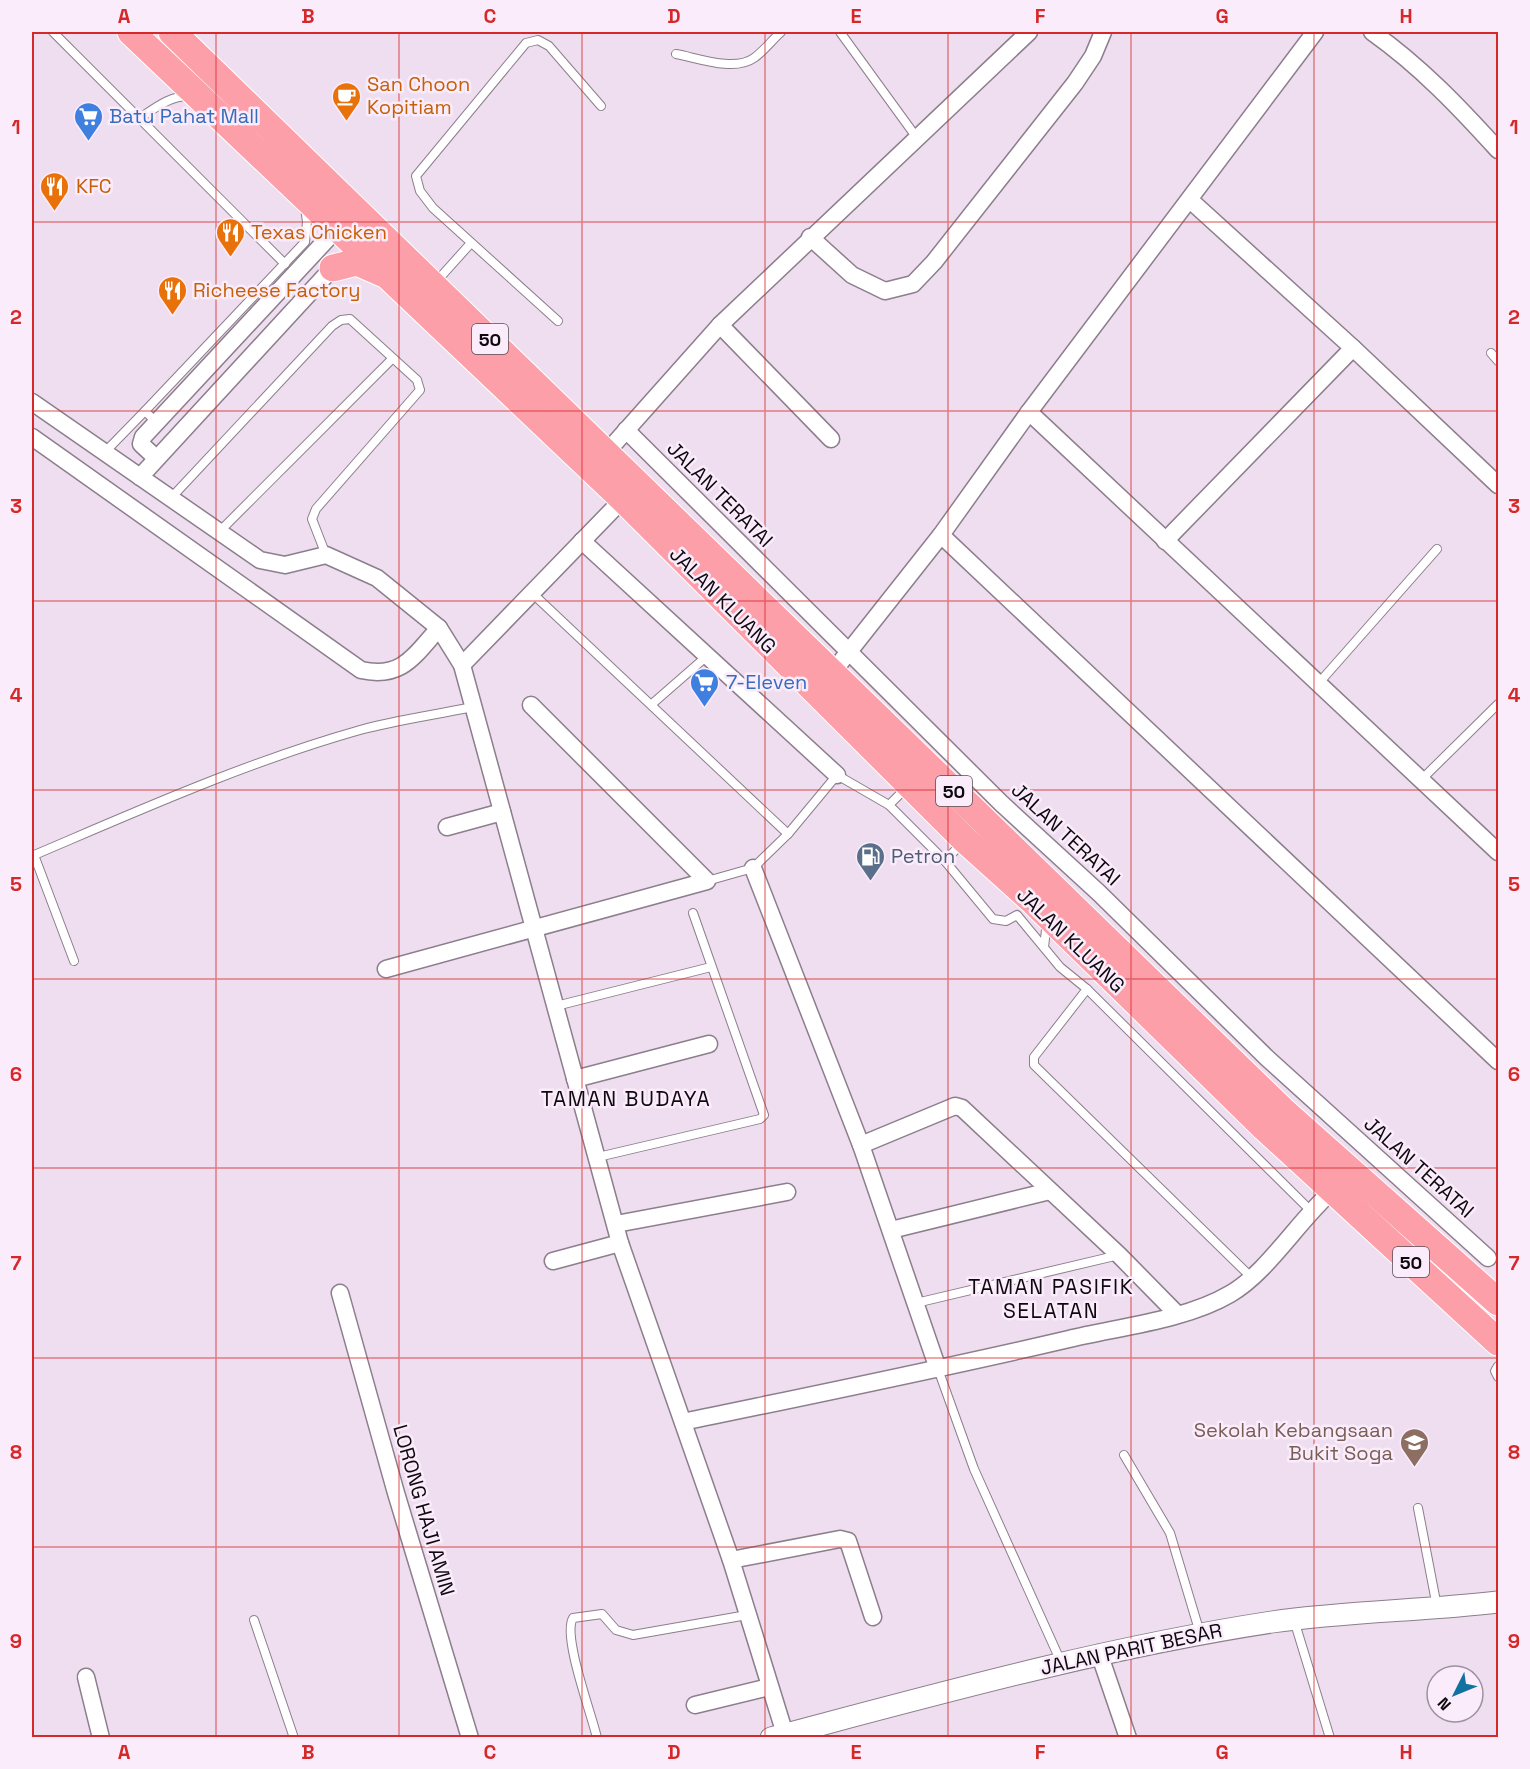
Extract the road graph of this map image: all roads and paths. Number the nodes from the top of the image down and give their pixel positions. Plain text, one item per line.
1 (53, 32) edge
2 (132, 32) edge
3 (781, 32) edge
4 (840, 32) edge
5 (1029, 32) edge
6 (1102, 32) edge
7 (1315, 32) edge
8 (1372, 32) edge
9 (176, 33) edge
10 (676, 54) dead end
11 (203, 98) junction
12 (601, 106) dead end
13 (140, 118) junction
14 (917, 138) junction
15 (1498, 150) edge
16 (303, 193) junction
17 (1190, 200) junction
18 (355, 227) junction
19 (810, 237) junction
20 (471, 243) junction
21 (285, 264) junction
22 (333, 268) junction
23 (396, 282) junction
24 (434, 285) junction
25 (558, 321) dead end
26 (720, 325) junction
27 (1353, 348) junction
28 (1491, 353) dead end
29 (392, 359) junction
30 (1498, 361) edge
31 (32, 402) edge
32 (1029, 412) junction
33 (151, 417) junction
34 (626, 430) junction
35 (32, 437) edge
36 (831, 439) dead end
37 (105, 452) junction
38 (606, 453) junction
39 (156, 458) junction
40 (140, 477) junction
41 (1498, 485) edge
42 (171, 498) junction
43 (623, 499) junction
44 (219, 532) junction
45 (941, 535) junction
46 (582, 541) junction
47 (1165, 541) junction
48 (1437, 549) dead end
49 (326, 555) junction
50 (532, 593) junction
51 (439, 628) junction
52 (850, 653) junction
53 (707, 656) junction
54 (462, 665) junction
55 (832, 674) junction
56 (1318, 685) junction
57 (652, 704) junction
58 (1498, 704) edge
59 (531, 705) dead end
60 (472, 707) junction
61 (837, 775) junction
62 (1421, 780) junction
63 (910, 784) junction
64 (889, 805) junction
65 (502, 812) junction
66 (447, 827) dead end
67 (788, 834) junction
68 (965, 840) junction
69 (1498, 852) edge
70 (33, 855) edge
71 (945, 861) junction
72 (753, 868) junction
73 (707, 881) junction
74 (1092, 902) junction
75 (693, 913) dead end
76 (1034, 913) junction
77 (535, 929) junction
78 (1044, 947) junction
79 (74, 961) dead end
80 (711, 967) junction
81 (386, 969) dead end
82 (1087, 989) junction
83 (556, 1006) junction
84 (709, 1044) dead end
85 (1498, 1061) edge
86 (575, 1078) junction
87 (861, 1145) junction
88 (598, 1157) junction
89 (1050, 1191) junction
90 (1332, 1191) junction
91 (787, 1192) dead end
92 (1310, 1210) junction
93 (616, 1224) junction
94 (891, 1230) junction
95 (620, 1243) junction
96 (1119, 1256) junction
97 (1486, 1260) edge
98 (553, 1261) dead end
99 (1252, 1278) junction
100 (340, 1293) dead end
101 (1498, 1302) edge
102 (916, 1303) junction
103 (1177, 1314) junction
104 (1494, 1338) edge
105 (1498, 1366) edge
106 (938, 1369) junction
107 (1498, 1377) edge
108 (683, 1422) junction
109 (1124, 1455) dead end
110 (1419, 1508) dead end
111 (731, 1560) junction
112 (1498, 1602) edge
113 (1437, 1607) junction
114 (747, 1615) junction
115 (873, 1617) dead end
116 (1294, 1619) junction
117 (254, 1620) dead end
118 (1200, 1634) junction
119 (1061, 1662) junction
120 (1102, 1662) junction
121 (86, 1677) dead end
122 (769, 1687) junction
123 (695, 1705) dead end
124 (778, 1736) edge
125 (101, 1737) edge
126 (294, 1737) edge
127 (470, 1737) edge
128 (597, 1737) edge
129 (1128, 1737) edge
130 (1330, 1737) edge

1 - 13 lane
2 - 11 highway, JALAN KLUANG / 50
3 - 10 lane
4 - 14 lane
5 - 14 street
6 - 19 street
7 - 17 street
8 - 15 street
9 - 18 highway, JALAN KLUANG / 50
11 - 13 lane
11 - 16 highway, JALAN KLUANG / 50
12 - 20 lane
13 - 21 lane
14 - 19 street
16 - 18 highway, JALAN KLUANG / 50
16 - 21 lane
17 - 27 street
17 - 32 street
18 - 22 street
18 - 23 highway, JALAN KLUANG / 50
18 - 24 highway, JALAN KLUANG / 50
18 - 33 street
19 - 26 street
20 - 24 lane
20 - 25 lane
21 - 33 lane
22 - 23 highway
22 - 39 street
23 - 43 highway, JALAN KLUANG / 50
24 - 38 highway, JALAN KLUANG / 50
26 - 34 street
26 - 36 street
27 - 41 street
27 - 47 street
28 - 30 lane
29 - 42 lane
29 - 44 lane
29 - 49 lane
31 - 37 street
32 - 45 street
32 - 47 street
33 - 37 lane
33 - 39 street
34 - 38 street
34 - 52 street, JALAN TERATAI
35 - 51 street
37 - 40 street
38 - 55 highway, JALAN KLUANG / 50
39 - 40 street
40 - 42 street
42 - 44 street
43 - 46 street
43 - 63 highway, JALAN KLUANG / 50
44 - 49 street
45 - 52 street
45 - 85 street
46 - 50 street
46 - 53 street
47 - 56 street
48 - 56 lane
49 - 51 street
50 - 54 street
50 - 57 lane
51 - 54 street
52 - 55 street
52 - 74 street, JALAN TERATAI
53 - 57 lane
53 - 61 street
54 - 60 street
55 - 74 highway, JALAN KLUANG / 50
56 - 62 street
57 - 67 lane
58 - 62 lane
59 - 73 street
60 - 65 street
60 - 70 lane
61 - 64 lane
61 - 67 lane
62 - 69 street
63 - 64 lane
63 - 68 highway, JALAN KLUANG / 50
64 - 71 lane
65 - 66 street
65 - 77 street
67 - 72 lane
68 - 71 lane
68 - 76 highway, JALAN KLUANG / 50
70 - 79 lane
71 - 76 lane
72 - 73 lane
72 - 87 street
73 - 77 street
74 - 97 highway, JALAN KLUANG / 50
75 - 80 lane
76 - 78 lane
76 - 78 lane
76 - 90 highway, JALAN KLUANG / 50
77 - 81 street
77 - 83 street
78 - 82 lane
80 - 83 lane
80 - 88 lane
82 - 92 lane
82 - 99 lane
83 - 86 street
84 - 86 street
86 - 88 street
87 - 89 street
87 - 94 street
88 - 93 street
89 - 94 street
89 - 96 street
90 - 92 street
90 - 104 highway, JALAN KLUANG / 50
91 - 93 street
92 - 99 street
93 - 95 street
94 - 102 street
95 - 98 street
95 - 108 street
96 - 102 lane
96 - 103 street
97 - 101 highway, JALAN KLUANG / 50
97 - 104 highway
99 - 103 street
100 - 127 street, LORONG HAJI AMIN
102 - 106 street
103 - 106 street
105 - 107 lane
106 - 108 street
106 - 119 lane
108 - 111 street
109 - 118 lane
110 - 113 lane
111 - 114 street
111 - 115 street
112 - 113 street, JALAN PARIT BESAR
113 - 116 street, JALAN PARIT BESAR
114 - 122 street
114 - 128 lane
116 - 118 street, JALAN PARIT BESAR
116 - 130 lane
117 - 126 lane
118 - 120 street, JALAN PARIT BESAR
119 - 120 street, JALAN PARIT BESAR
119 - 124 street, JALAN PARIT BESAR
120 - 129 street
121 - 125 street
122 - 123 street
122 - 124 street

